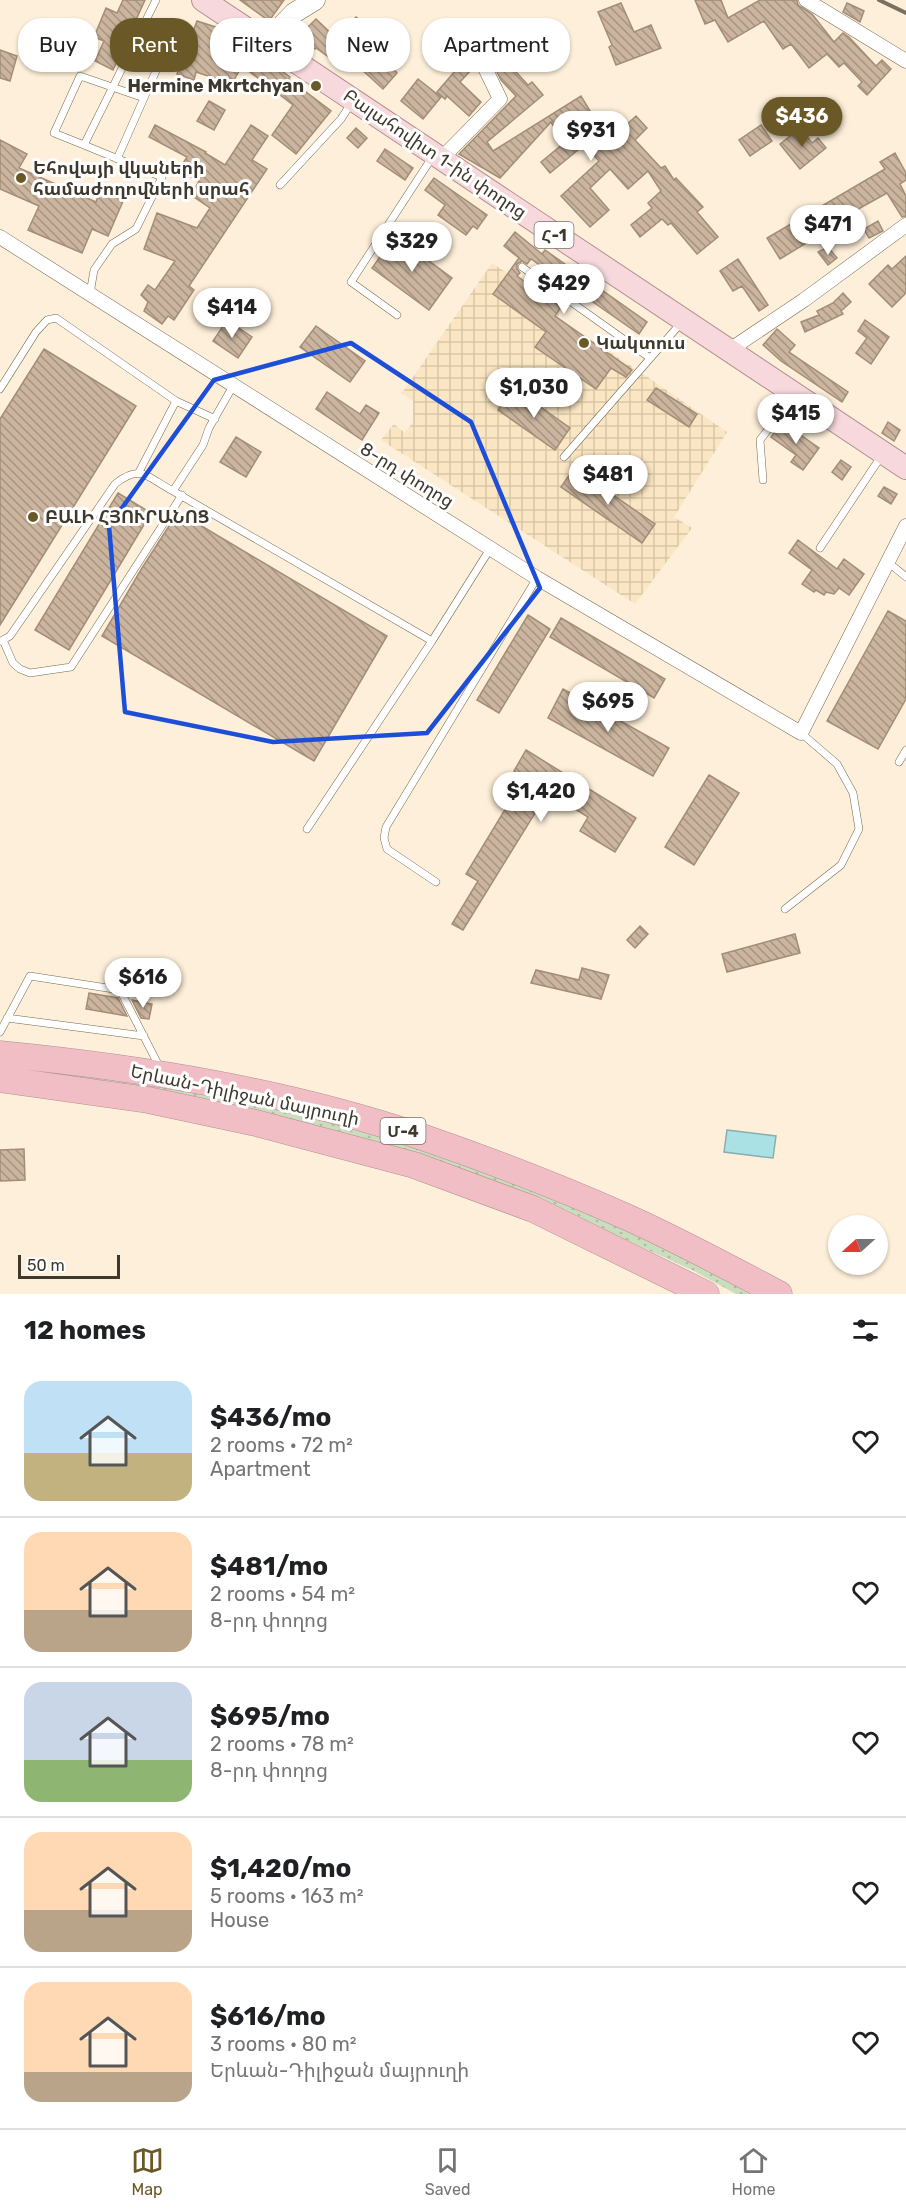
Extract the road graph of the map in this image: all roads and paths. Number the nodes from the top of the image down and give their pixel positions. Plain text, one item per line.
1 (156, 0) edge
2 (203, 0) edge
3 (315, 0) edge
4 (806, 0) edge
5 (230, 18) edge
6 (289, 18) edge
7 (906, 61) edge
8 (155, 72) edge
9 (311, 72) edge
10 (487, 72) edge
11 (112, 87) junction
12 (144, 98) junction
13 (353, 100) junction
14 (84, 145) junction
15 (437, 156) junction
16 (117, 159) junction
17 (280, 185) dead end
18 (906, 225) edge
19 (0, 237) edge
20 (522, 267) dead end
21 (90, 294) junction
22 (397, 315) dead end
23 (683, 321) junction
24 (728, 351) junction
25 (651, 358) junction
26 (233, 386) junction
27 (0, 389) edge
28 (795, 395) junction
29 (176, 401) junction
30 (215, 419) junction
31 (884, 453) junction
32 (564, 457) dead end
33 (906, 468) edge
34 (140, 472) junction
35 (763, 480) dead end
36 (173, 491) junction
37 (182, 495) junction
38 (906, 526) edge
39 (820, 548) dead end
40 (490, 549) junction
41 (888, 562) junction
42 (906, 577) edge
43 (537, 578) junction
44 (2, 641) edge
45 (432, 641) junction
46 (801, 734) junction
47 (906, 750) edge
48 (899, 762) dead end
49 (307, 829) dead end
50 (436, 882) dead end
51 (785, 909) dead end
52 (7, 1018) junction
53 (0, 1032) edge
54 (144, 1036) junction
55 (0, 1054) edge
56 (164, 1075) junction
57 (0, 1079) edge
58 (706, 1294) edge
59 (779, 1294) edge

1 - 11 lane
2 - 5 main road, Բալահովիտ 1-ին փողոց / Հ-1
3 - 6 street
4 - 7 street
8 - 12 lane
9 - 13 main road, Բալահովիտ 1-ին փողոց / Հ-1
10 - 15 street
11 - 12 lane
11 - 14 lane
11 - 14 lane
12 - 16 lane
13 - 15 main road, Բալահովիտ 1-ին փողոց / Հ-1
13 - 17 lane
14 - 16 lane
15 - 22 lane
15 - 23 main road, Բալահովիտ 1-ին փողոց / Հ-1
16 - 21 lane
18 - 24 street
19 - 21 street, 8-րդ փողոց
20 - 25 lane
21 - 26 street, 8-րդ փողոց
23 - 24 main road, Բալահովիտ 1-ին փողոց / Հ-1
23 - 25 lane
24 - 28 main road, Բալահովիտ 1-ին փողոց / Հ-1
25 - 32 lane
26 - 30 lane
26 - 40 street, 8-րդ փողոց
27 - 29 lane
28 - 31 main road, Բալահովիտ 1-ին փողոց / Հ-1
28 - 35 lane
29 - 30 lane
29 - 34 lane
30 - 36 lane
31 - 33 main road, Բալահովիտ 1-ին փողոց / Հ-1
31 - 39 lane
34 - 36 lane
34 - 44 lane
36 - 37 lane
37 - 44 lane
37 - 45 lane
38 - 41 street
40 - 43 street, 8-րդ փողոց
40 - 45 lane
41 - 42 lane
41 - 46 street
43 - 46 street, 8-րդ փողոց
43 - 50 lane
45 - 49 lane
46 - 51 lane
47 - 48 lane
52 - 53 lane
52 - 54 lane
52 - 54 lane
54 - 56 lane
55 - 56 highway, Երևան-Դիլիջան մայրուղի / Մ-4
56 - 59 highway, Երևան-Դիլիջան մայրուղի / Մ-4
57 - 58 highway, Երևան-Դիլիջան մայրուղի / Մ-4

